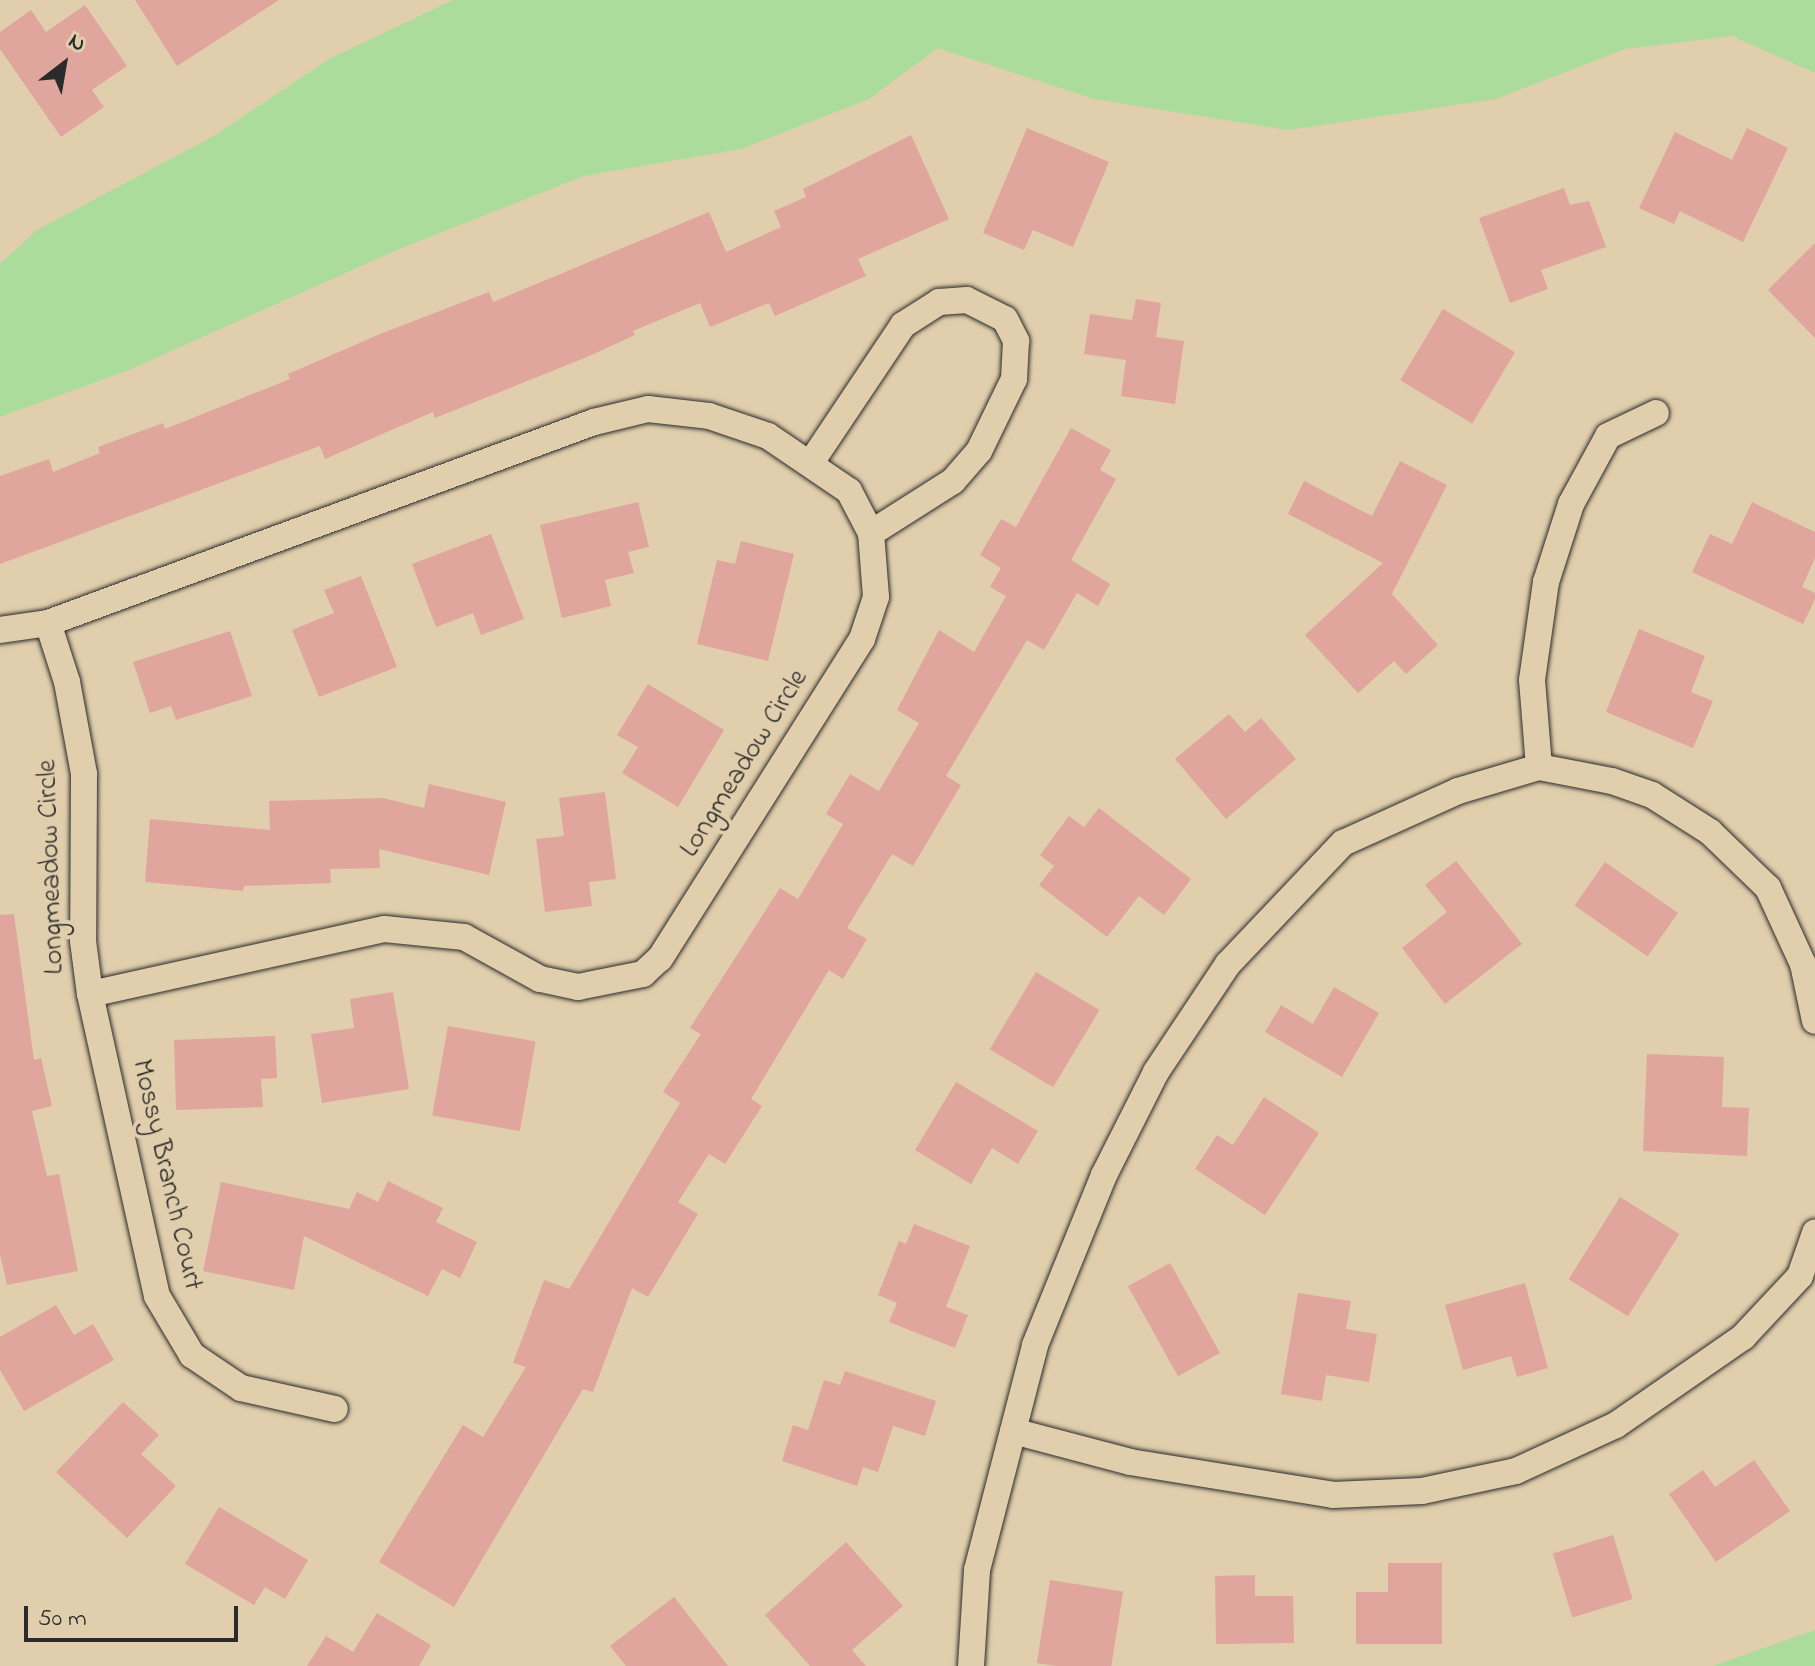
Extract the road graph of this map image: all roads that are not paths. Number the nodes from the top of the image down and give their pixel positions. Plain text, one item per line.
1 (1656, 413) dead end
2 (812, 461) junction
3 (871, 533) junction
4 (48, 623) junction
5 (0, 630) edge
6 (1539, 767) junction
7 (90, 994) junction
8 (1815, 1021) edge
9 (1815, 1233) edge
10 (335, 1409) dead end
11 (1013, 1431) junction
12 (971, 1666) edge

1 - 6 street
2 - 3 street, Longmeadow Circle
2 - 3 street
2 - 4 street, Longmeadow Circle
3 - 7 street, Longmeadow Circle
4 - 5 street, Longmeadow Circle
4 - 7 street, Longmeadow Circle
6 - 8 street
6 - 11 street
7 - 10 street, Mossy Branch Court
9 - 11 street
11 - 12 street

